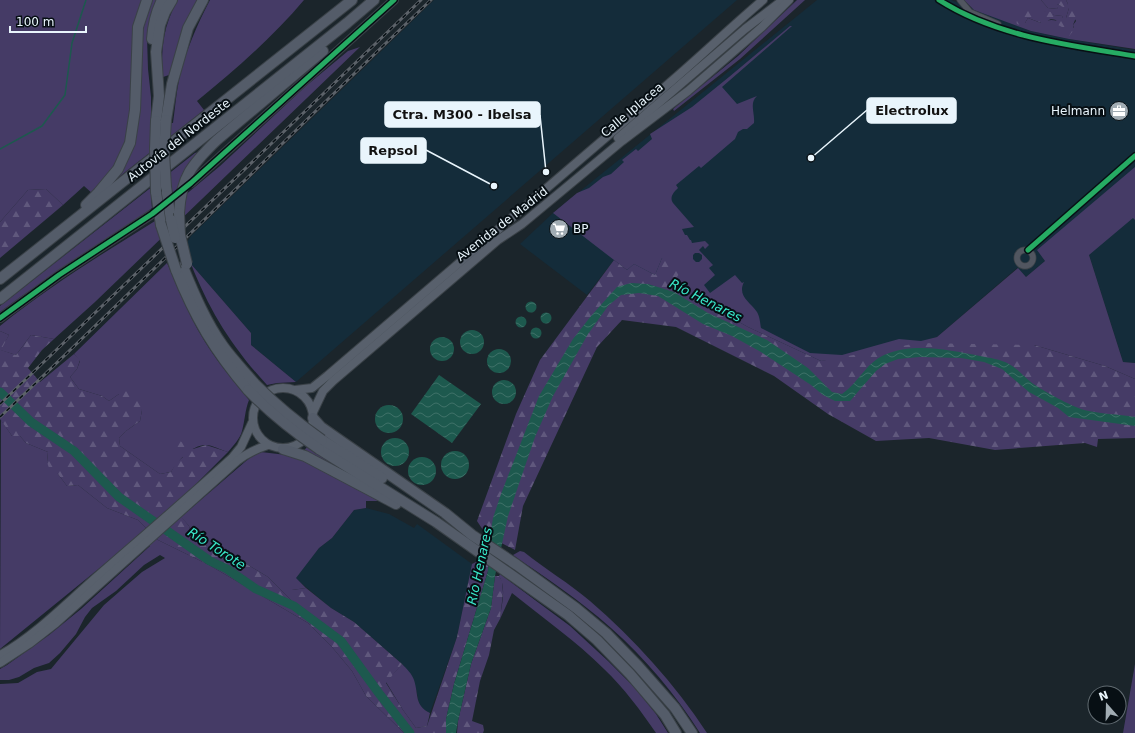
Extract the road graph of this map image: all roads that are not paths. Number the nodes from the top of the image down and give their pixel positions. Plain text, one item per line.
1 (147, 0) edge
2 (162, 0) edge
3 (172, 0) edge
4 (203, 0) edge
5 (352, 0) edge
6 (374, 0) edge
7 (379, 0) edge
8 (394, 0) edge
9 (763, 0) edge
10 (770, 0) edge
11 (783, 0) edge
12 (789, 0) edge
13 (939, 0) edge
14 (960, 0) edge
15 (1019, 33) junction
16 (1135, 56) edge
17 (667, 85) junction
18 (688, 91) junction
19 (161, 121) junction
20 (642, 133) dead end
21 (1135, 156) edge
22 (191, 183) dead end
23 (161, 189) junction
24 (152, 214) dead end
25 (498, 240) junction
26 (1028, 250) dead end
27 (182, 267) junction
28 (0, 276) edge
29 (0, 280) edge
30 (0, 299) edge
31 (0, 318) edge
32 (251, 387) junction
33 (295, 390) junction
34 (313, 415) junction
35 (252, 423) junction
36 (321, 444) junction
37 (268, 445) junction
38 (283, 449) junction
39 (192, 498) junction
40 (469, 533) junction
41 (458, 539) junction
42 (145, 541) junction
43 (0, 655) edge
44 (0, 663) edge
45 (676, 733) edge
46 (692, 733) edge

1 - 28 highway
2 - 19 highway
3 - 19 highway
4 - 19 highway
5 - 29 highway, Autovía del Nordeste
6 - 30 highway, Autovía del Nordeste
7 - 27 highway, bridge
8 - 22 street
9 - 17 main road, Avenida de Madrid
10 - 17 main road, Calle Iplacea
11 - 25 main road, Calle Iplacea
12 - 18 main road, Avenida de Madrid
13 - 15 street
14 - 15 street
15 - 16 street
17 - 33 main road, Avenida de Madrid
18 - 20 main road
18 - 25 main road, Avenida de Madrid
19 - 23 highway, bridge
21 - 26 street
23 - 27 highway, bridge
23 - 27 highway, bridge
24 - 31 street
25 - 34 main road, Avenida de Madrid
27 - 32 highway
27 - 32 highway
32 - 36 highway, bridge
33 - 34 main road
33 - 35 main road
34 - 38 main road
34 - 40 highway
35 - 37 main road
35 - 39 main road
36 - 40 highway
36 - 41 highway
37 - 38 main road
37 - 39 main road
38 - 41 highway
39 - 42 main road
40 - 46 highway
41 - 45 highway
42 - 43 main road
42 - 44 main road

